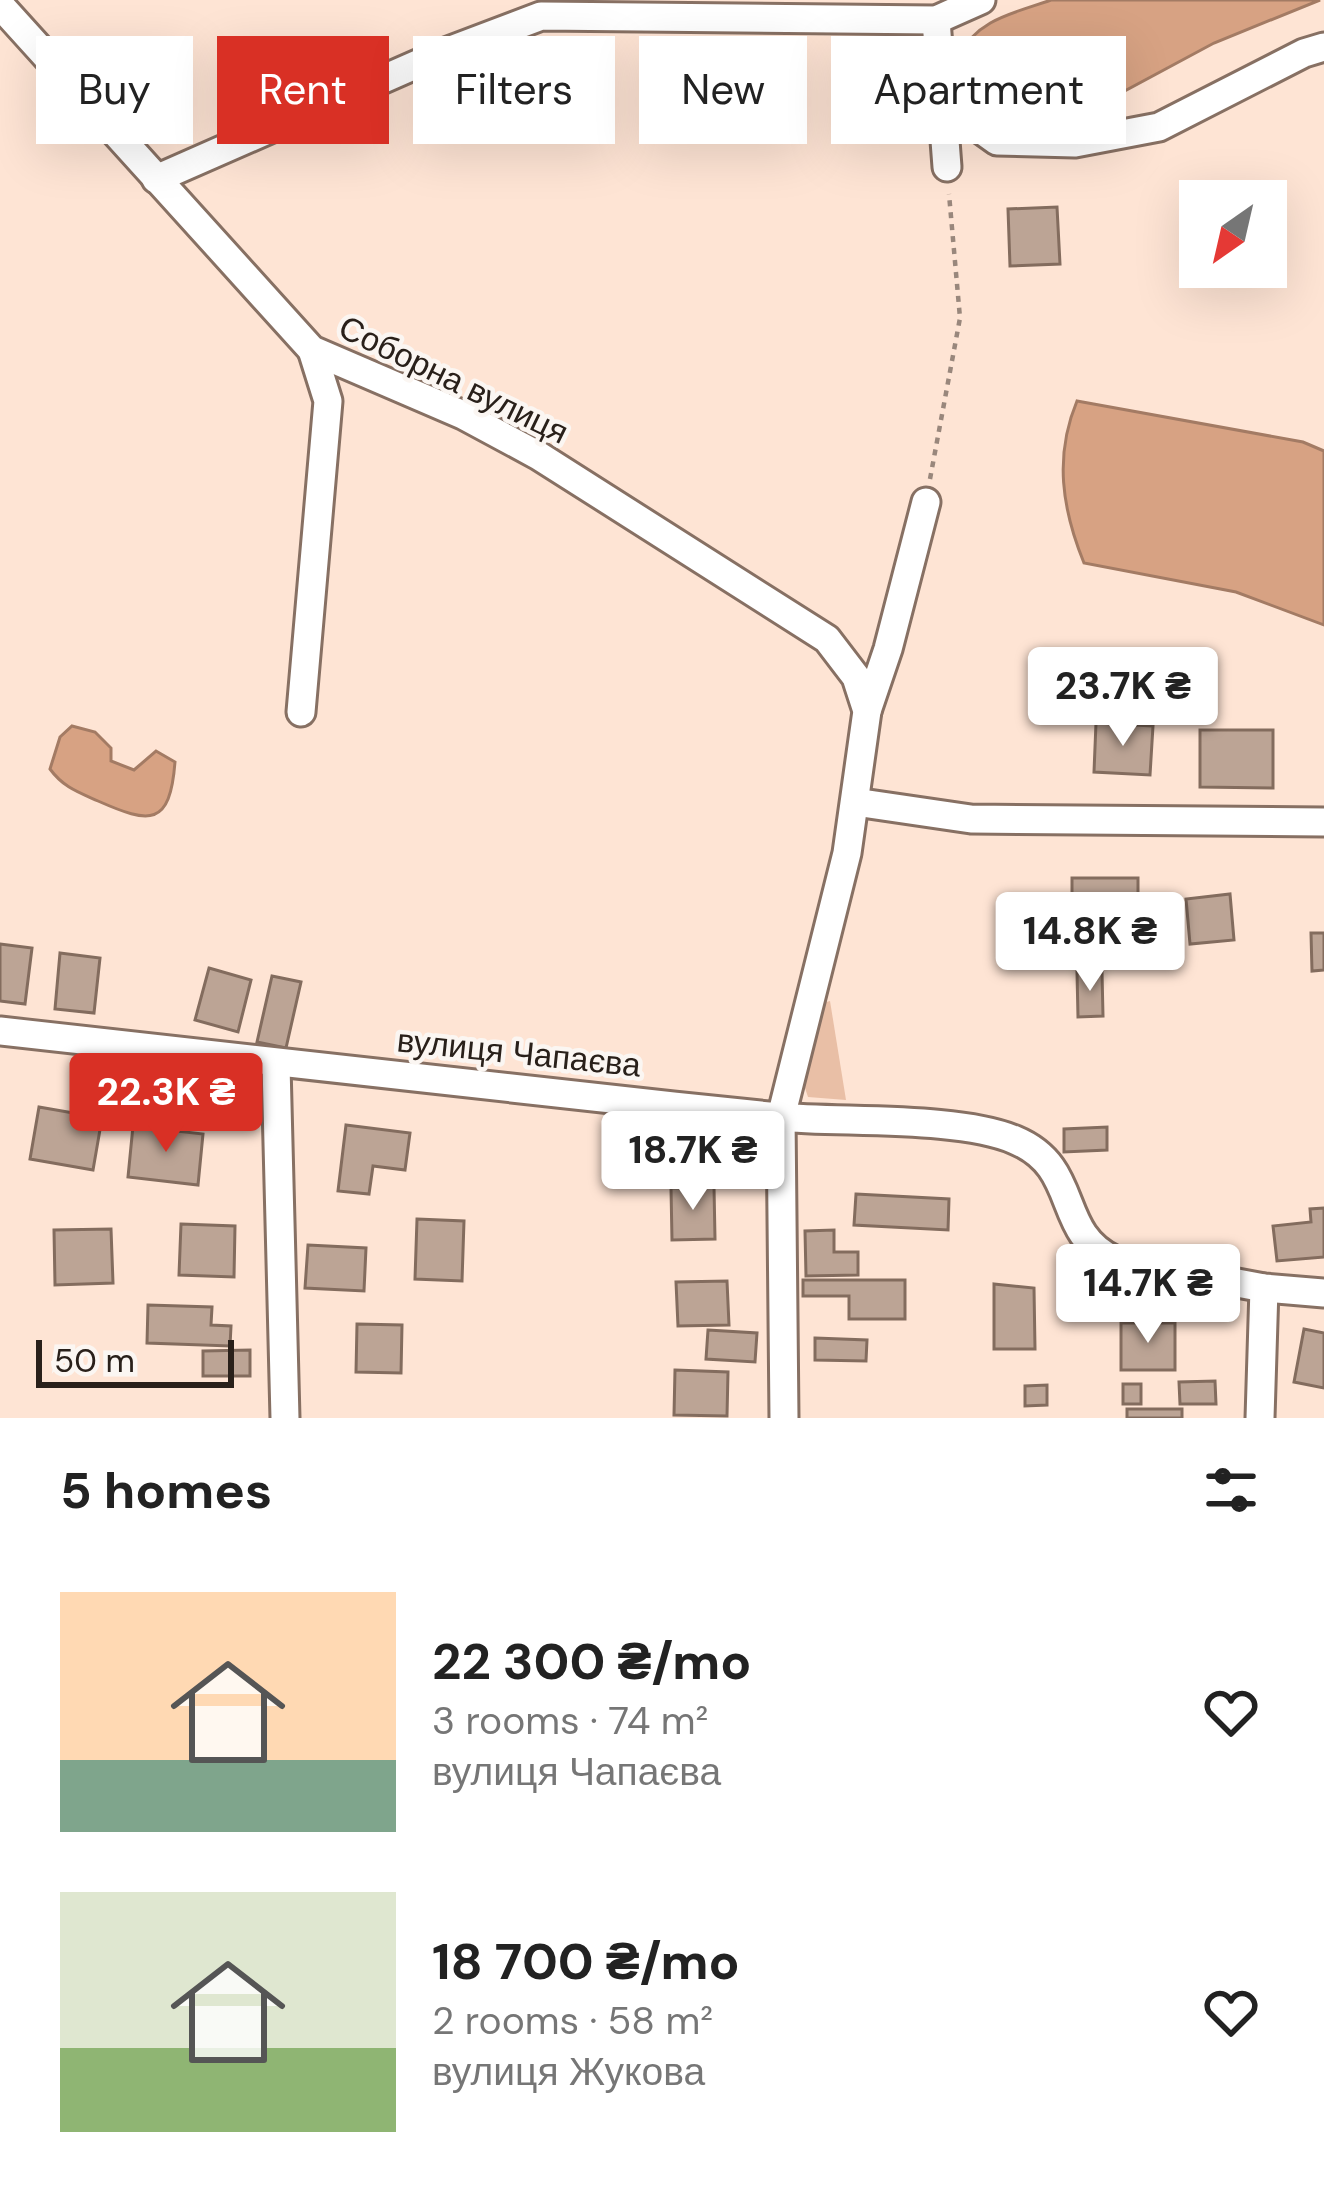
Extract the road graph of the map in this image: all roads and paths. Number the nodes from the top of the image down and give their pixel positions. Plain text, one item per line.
1 (981, 0) edge
2 (0, 4) edge
3 (936, 20) junction
4 (937, 36) edge
5 (1324, 47) edge
6 (1126, 134) edge
7 (945, 144) edge
8 (947, 167) joint
9 (155, 179) junction
10 (312, 350) junction
11 (926, 502) joint
12 (867, 711) junction
13 (301, 712) dead end
14 (855, 802) junction
15 (1324, 822) edge
16 (0, 1031) edge
17 (276, 1064) junction
18 (781, 1117) junction
19 (1264, 1288) junction
20 (1324, 1293) edge
21 (285, 1418) edge
22 (784, 1418) edge
23 (1260, 1418) edge

1 - 3 street
2 - 9 street, Соборна вулиця
3 - 4 street
3 - 9 street
5 - 6 street
7 - 8 street
8 - 11 path
9 - 10 street, Соборна вулиця
10 - 12 street, Соборна вулиця
10 - 13 street
11 - 12 street
12 - 14 street
14 - 15 street
14 - 18 street
16 - 17 street, вулиця Чапаєва
17 - 18 street, вулиця Чапаєва
17 - 21 street
18 - 19 street, вулиця Чапаєва
18 - 22 street
19 - 20 street, вулиця Чапаєва
19 - 23 street

